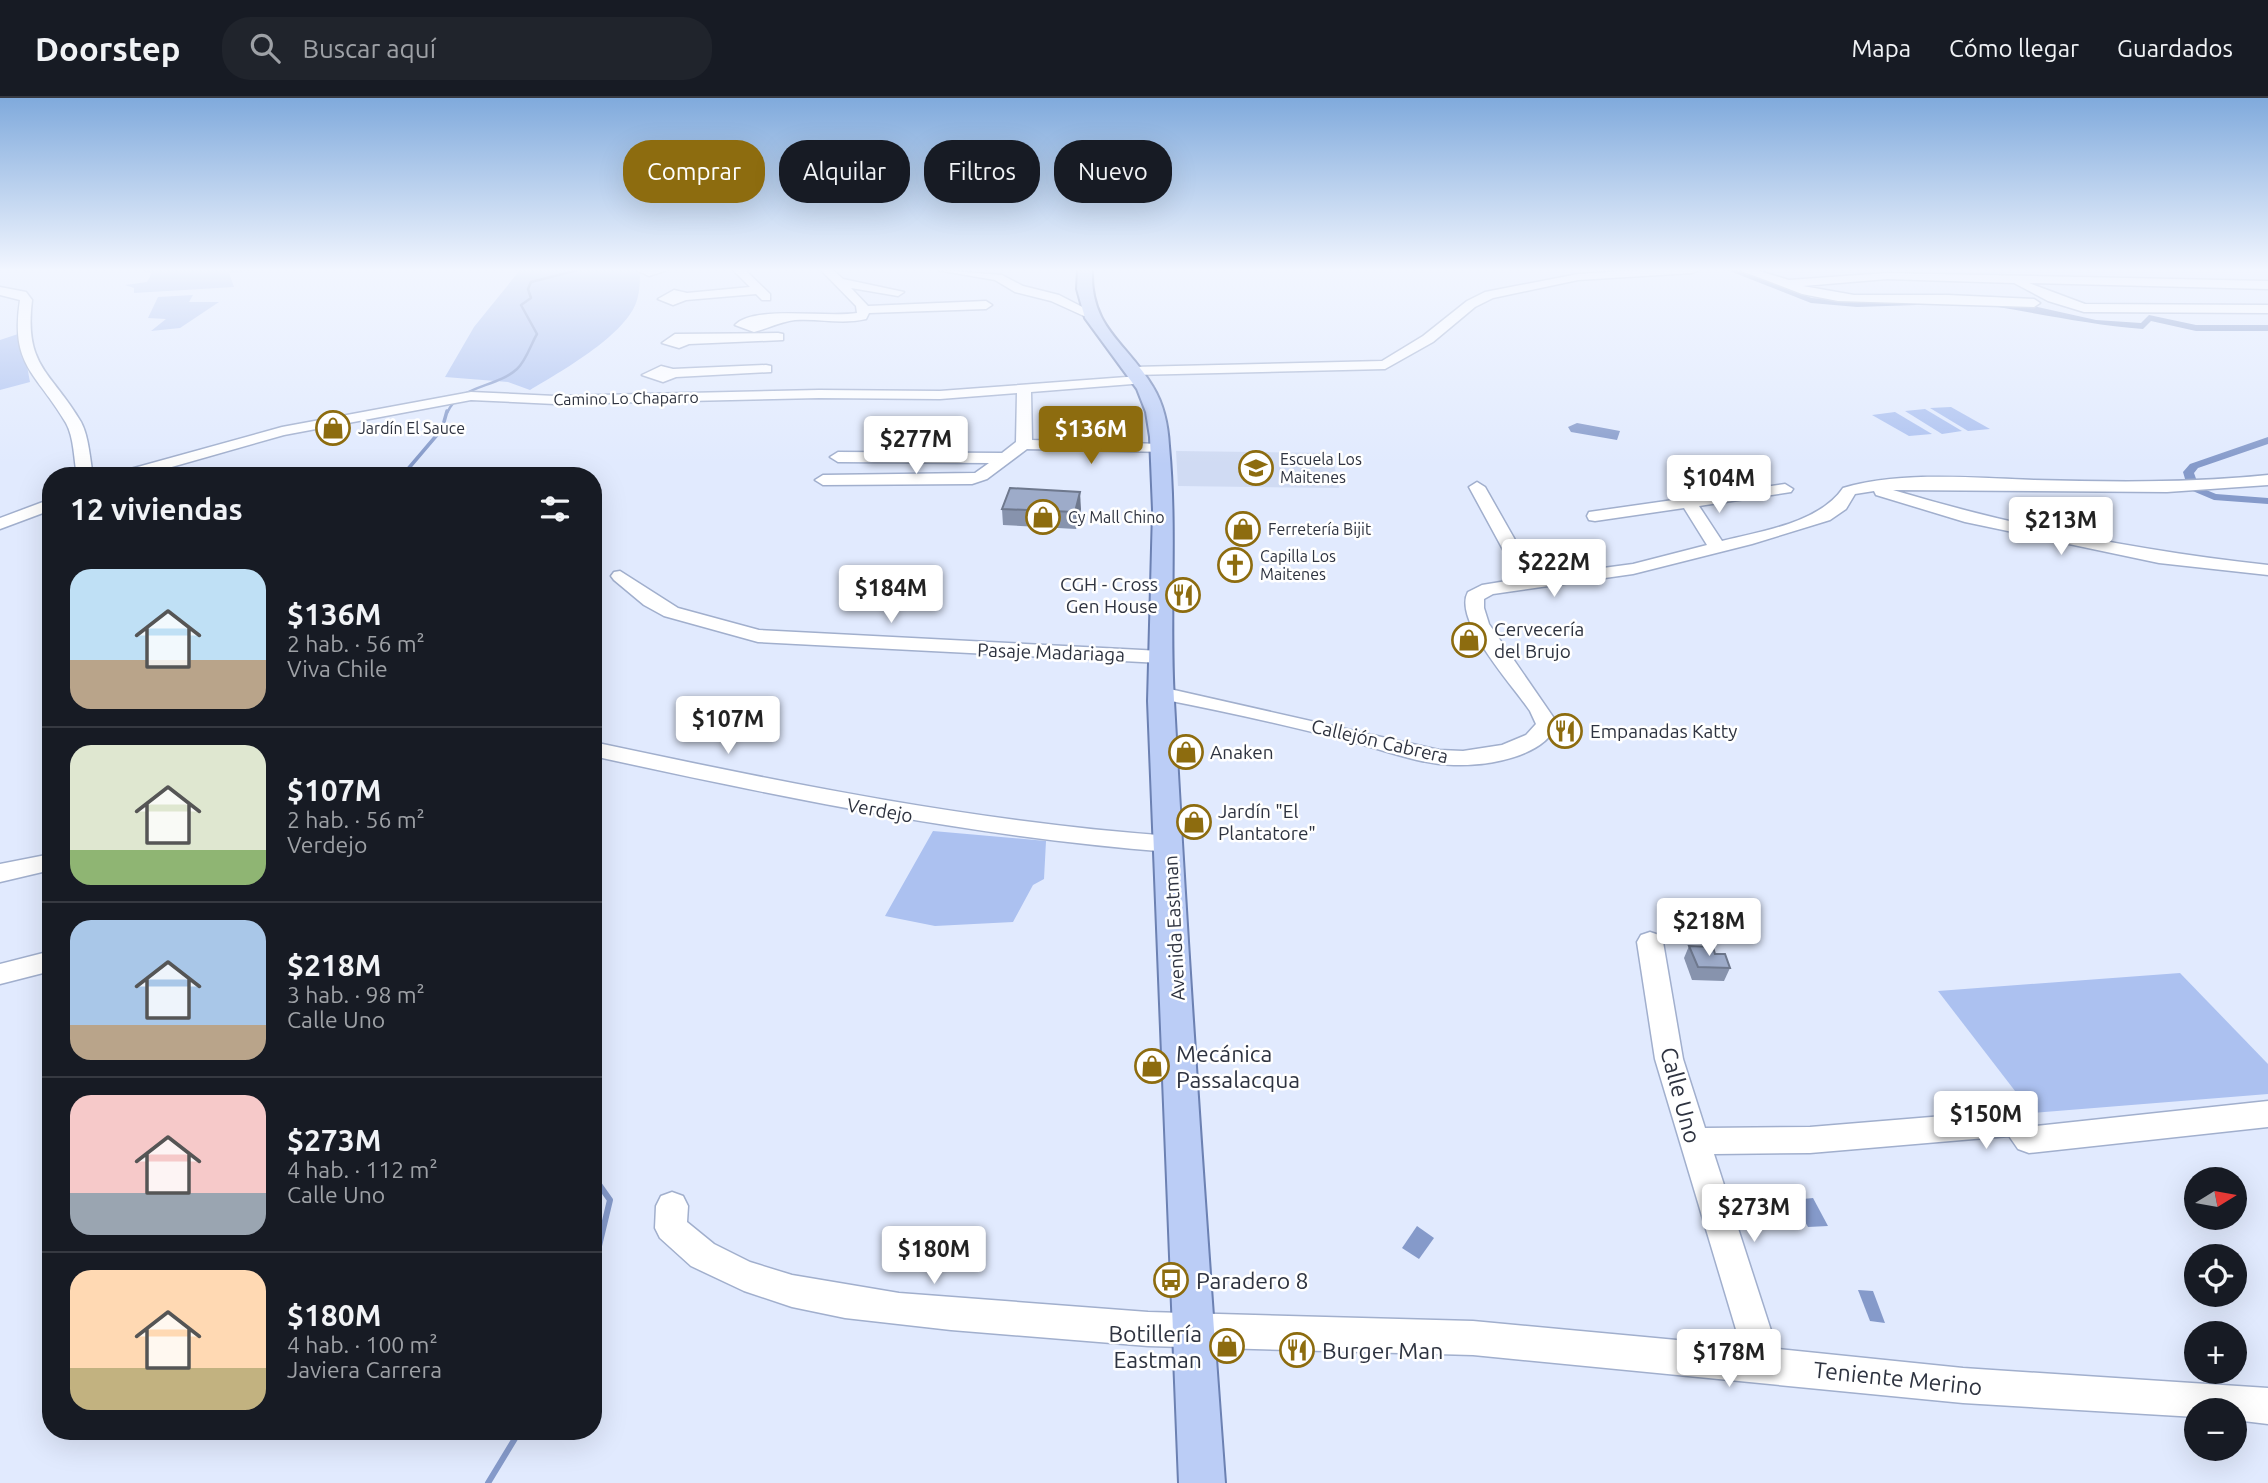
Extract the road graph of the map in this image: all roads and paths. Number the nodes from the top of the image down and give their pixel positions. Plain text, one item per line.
1 (23, 335) edge
2 (776, 335) edge
3 (1105, 335) edge
4 (1433, 335) edge
5 (687, 340) dead end
6 (772, 353) junction
7 (673, 373) dead end
8 (1136, 375) junction
9 (1024, 389) junction
10 (756, 396) junction
11 (1024, 444) junction
12 (1161, 449) junction
13 (838, 457) dead end
14 (1007, 458) junction
15 (83, 467) edge
16 (154, 467) edge
17 (823, 480) dead end
18 (2268, 480) edge
19 (1869, 486) junction
20 (1477, 487) dead end
21 (1785, 489) dead end
22 (1689, 503) junction
23 (42, 508) edge
24 (1595, 516) dead end
25 (0, 524) edge
26 (1717, 547) junction
27 (2268, 570) edge
28 (620, 576) dead end
29 (1530, 582) junction
30 (1161, 657) junction
31 (1161, 693) junction
32 (602, 751) edge
33 (1170, 844) junction
34 (42, 864) edge
35 (0, 873) edge
36 (1650, 942) dead end
37 (42, 963) edge
38 (0, 974) edge
39 (2268, 1114) edge
40 (1692, 1141) junction
41 (673, 1206) dead end
42 (1192, 1329) junction
43 (1764, 1364) junction
44 (2268, 1406) edge
45 (1202, 1483) edge

1 - 15 street
2 - 6 street
3 - 8 main road, Avenida Eastman
4 - 8 street
5 - 6 street
6 - 7 street
6 - 10 street
8 - 9 street, Camino Lo Chaparro
8 - 12 main road, Avenida Eastman
9 - 10 street, Camino Lo Chaparro
9 - 11 street
10 - 16 street, Camino Lo Chaparro
11 - 12 street
11 - 14 street
12 - 30 main road, Avenida Eastman
13 - 14 street
14 - 17 street
18 - 19 street, Callejón Cabrera
19 - 26 street, Callejón Cabrera
19 - 27 street
20 - 29 street
21 - 22 street
22 - 24 street
22 - 26 street
23 - 25 street
26 - 29 street, Callejón Cabrera
28 - 30 street, Pasaje Madariaga
29 - 31 street, Callejón Cabrera
30 - 31 main road, Avenida Eastman
31 - 33 main road, Avenida Eastman
32 - 33 street, Verdejo
33 - 42 main road, Avenida Eastman
34 - 35 street
36 - 40 street, Calle Uno
37 - 38 street
39 - 40 street
40 - 43 street, Calle Uno
41 - 42 street, Teniente Merino
42 - 43 street, Teniente Merino
42 - 45 main road, Avenida Eastman
43 - 44 street, Teniente Merino

